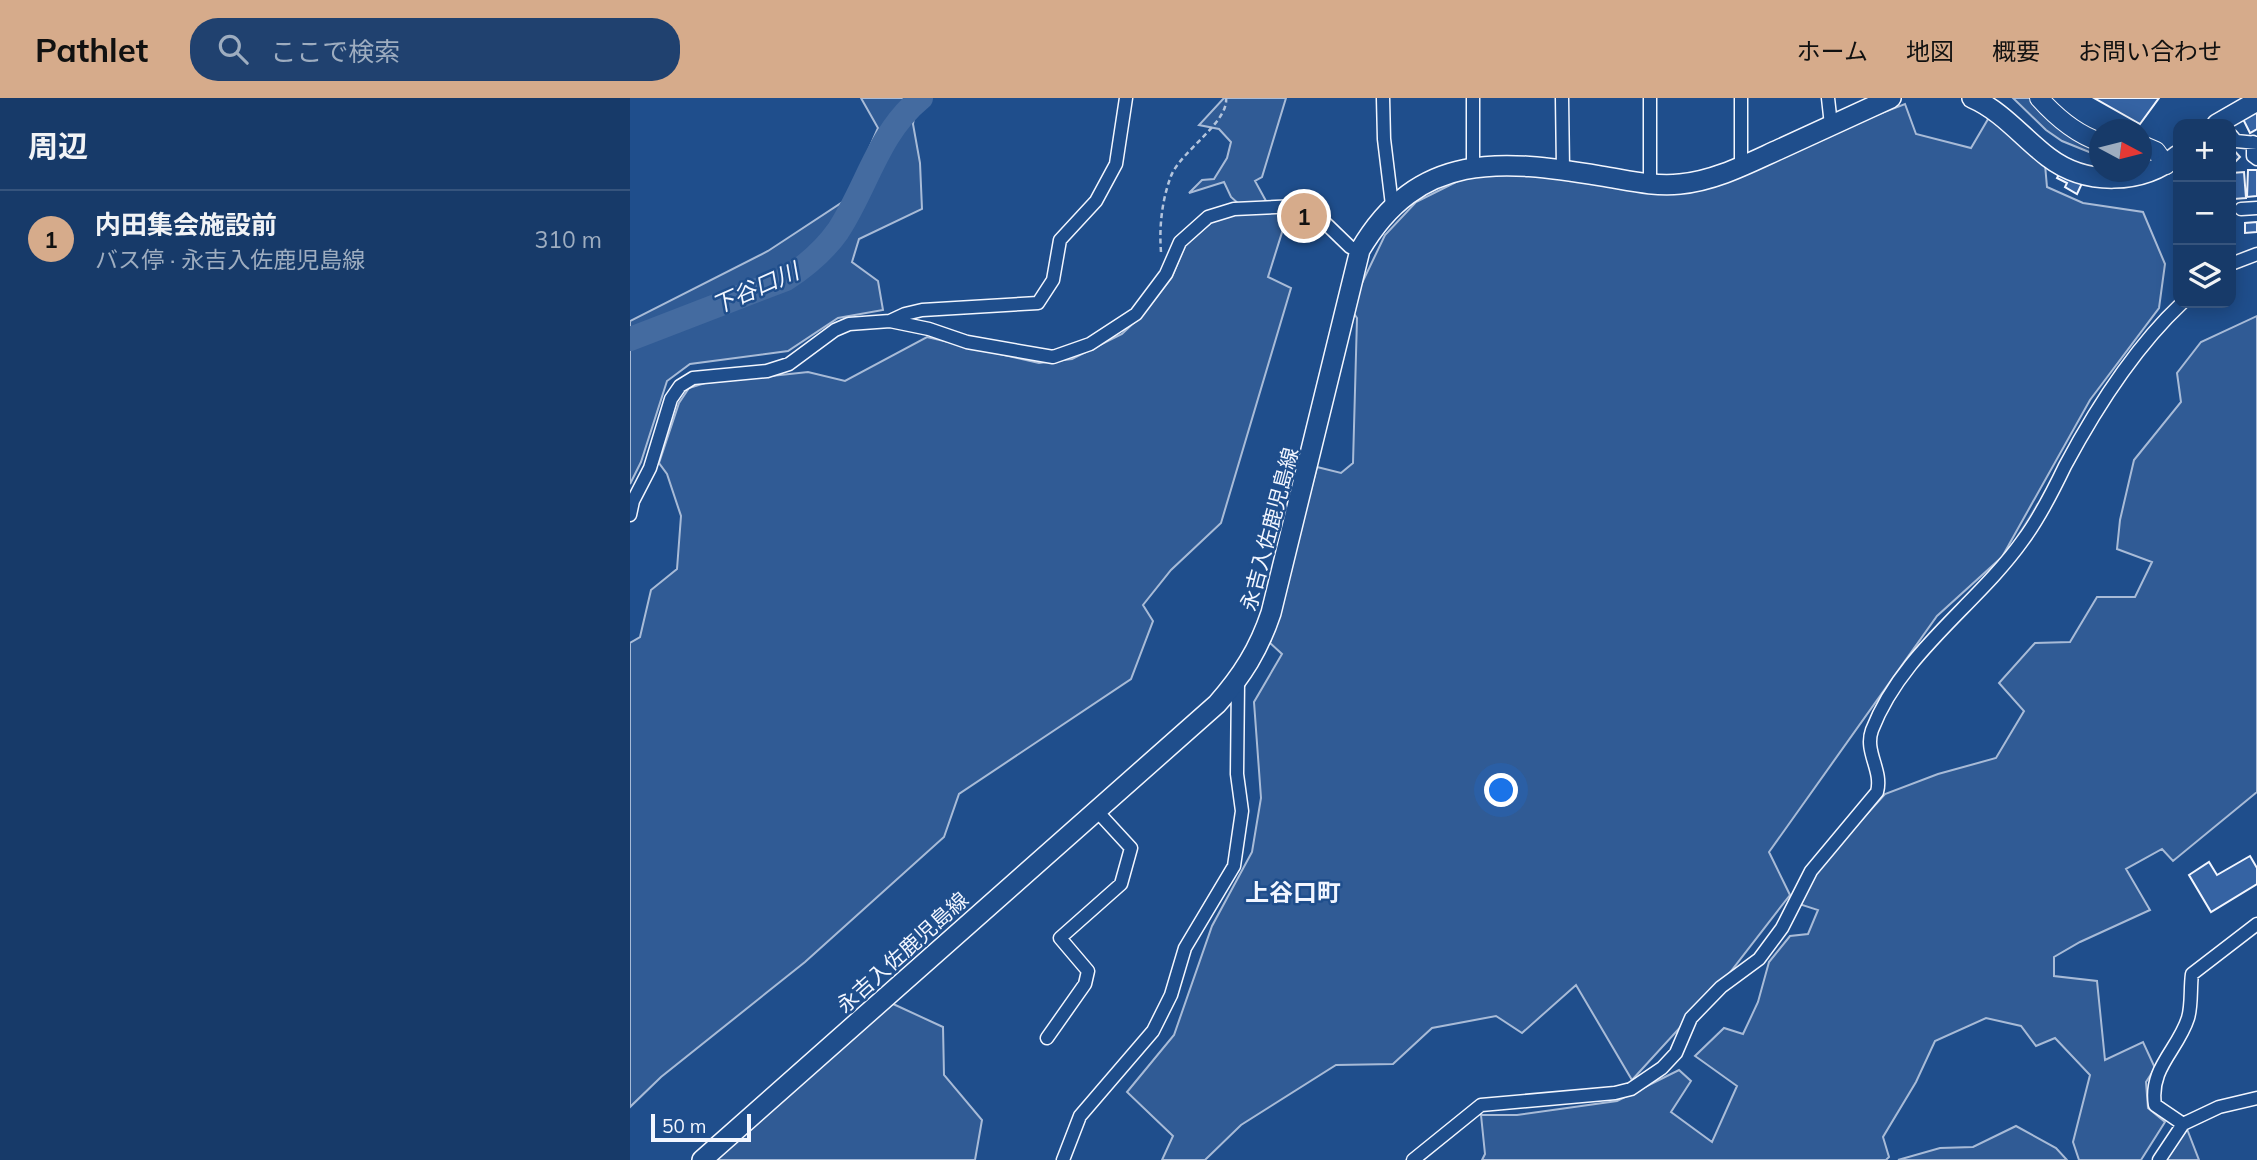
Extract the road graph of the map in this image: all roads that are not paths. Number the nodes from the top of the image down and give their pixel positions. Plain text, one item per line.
1 (1126, 98) edge
2 (1383, 98) edge
3 (1473, 98) edge
4 (1563, 98) edge
5 (1650, 98) edge
6 (1741, 98) edge
7 (1828, 98) edge
8 (1891, 98) edge
9 (1972, 98) edge
10 (2039, 98) edge
11 (2257, 101) edge
12 (2232, 119) edge
13 (1831, 125) junction
14 (2089, 138) edge
15 (2236, 141) edge
16 (2255, 142) edge
17 (2152, 149) edge
18 (2257, 159) edge
19 (2172, 160) edge
20 (1472, 166) junction
21 (1741, 167) junction
22 (1563, 169) junction
23 (1650, 184) junction
24 (1392, 205) junction
25 (2257, 208) edge
26 (2241, 209) dead end
27 (1360, 250) junction
28 (2257, 254) edge
29 (2236, 262) edge
30 (2177, 308) edge
31 (890, 321) junction
32 (630, 515) edge
33 (1238, 681) junction
34 (1096, 810) junction
35 (2257, 924) edge
36 (1047, 1038) dead end
37 (2257, 1098) edge
38 (2183, 1124) junction
39 (702, 1160) edge
40 (1063, 1160) edge
41 (1413, 1160) edge
42 (2159, 1160) edge

1 - 31 street
2 - 24 street
3 - 20 street
4 - 22 street
5 - 23 street
6 - 21 street
7 - 13 street
8 - 13 main road, 永吉入佐鹿児島線
9 - 19 main road
10 - 14 main road
11 - 12 main road
13 - 21 main road, 永吉入佐鹿児島線
15 - 16 street
16 - 18 street
17 - 19 main road
20 - 22 main road, 永吉入佐鹿児島線
20 - 24 main road, 永吉入佐鹿児島線
21 - 23 main road, 永吉入佐鹿児島線
22 - 23 main road, 永吉入佐鹿児島線
24 - 27 main road, 永吉入佐鹿児島線
25 - 26 street
27 - 31 street
27 - 33 main road, 永吉入佐鹿児島線
28 - 29 street
30 - 41 street
31 - 32 street
33 - 34 main road, 永吉入佐鹿児島線
33 - 40 street
34 - 36 street
34 - 39 main road, 永吉入佐鹿児島線
35 - 38 street
37 - 38 street
38 - 42 street

